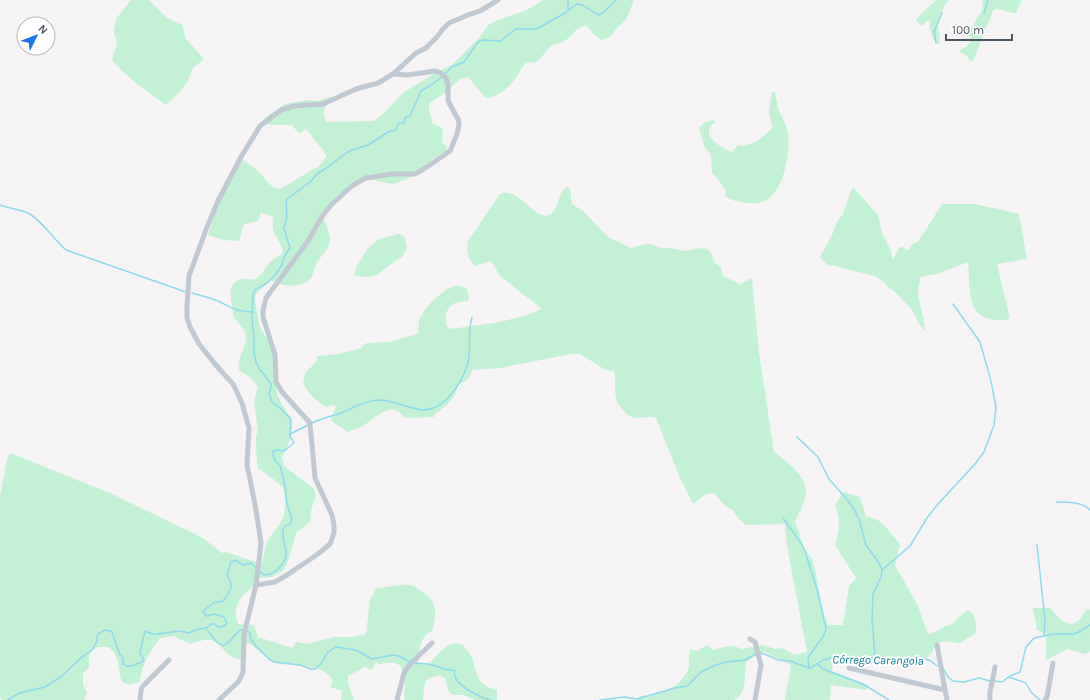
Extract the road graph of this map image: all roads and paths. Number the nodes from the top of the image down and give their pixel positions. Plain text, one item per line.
1 (498, 0) edge
2 (392, 74) junction
3 (256, 585) junction
4 (750, 639) dead end
5 (432, 642) dead end
6 (937, 644) dead end
7 (169, 660) dead end
8 (1054, 663) dead end
9 (995, 667) dead end
10 (849, 668) dead end
11 (945, 690) junction
12 (140, 700) edge
13 (219, 700) edge
14 (397, 700) edge
15 (755, 700) edge
16 (947, 700) edge
17 (990, 700) edge
18 (1044, 700) edge

1 - 2 street
2 - 3 street
2 - 3 street
3 - 13 street
4 - 15 street
5 - 14 street
6 - 11 street
7 - 12 street
8 - 18 street
9 - 17 street
10 - 11 street
11 - 16 street

